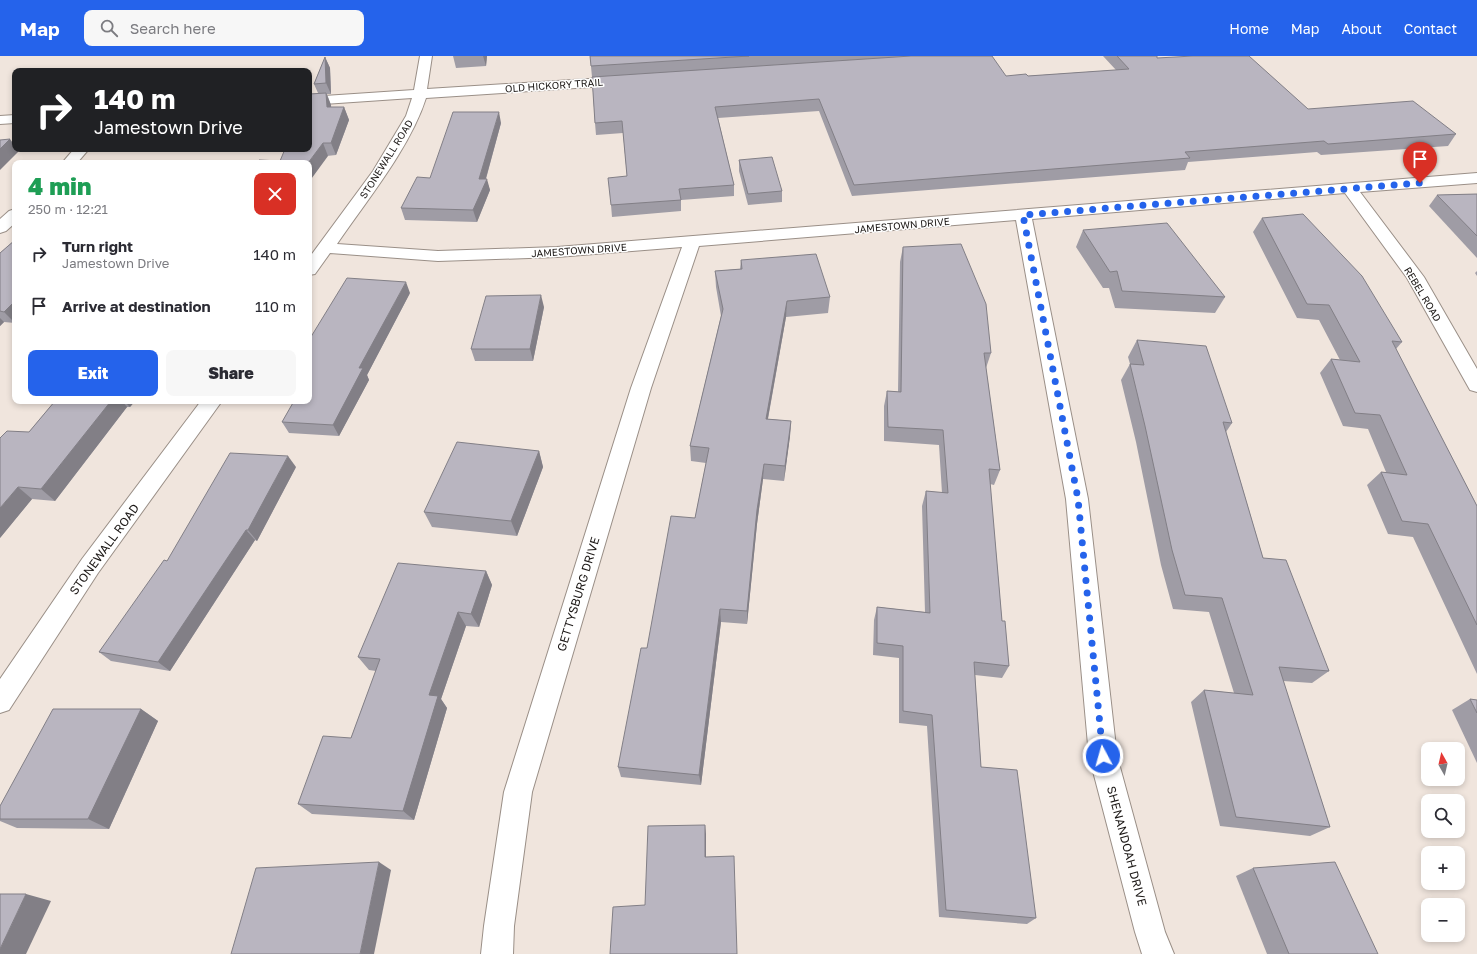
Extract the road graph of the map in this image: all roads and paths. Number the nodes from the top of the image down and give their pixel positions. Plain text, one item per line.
1 (426, 56) edge
2 (634, 80) edge
3 (420, 94) junction
4 (312, 101) edge
5 (12, 119) edge
6 (0, 120) edge
7 (79, 152) edge
8 (72, 160) edge
9 (1477, 178) edge
10 (1349, 188) junction
11 (1023, 215) junction
12 (12, 217) edge
13 (0, 228) edge
14 (692, 242) junction
15 (326, 248) junction
16 (312, 266) edge
17 (1477, 385) edge
18 (210, 404) edge
19 (0, 701) edge
20 (497, 954) edge
21 (1158, 954) edge

1 - 3 street, STONEWALL ROAD
2 - 3 street, OLD HICKORY TRAIL
3 - 4 street, OLD HICKORY TRAIL
3 - 15 street, STONEWALL ROAD
5 - 6 street
7 - 8 street
9 - 10 street, JAMESTOWN DRIVE
10 - 11 street, JAMESTOWN DRIVE
10 - 17 street, REBEL ROAD
11 - 14 street, JAMESTOWN DRIVE
11 - 21 street, SHENANDOAH DRIVE
12 - 13 street
14 - 15 street, JAMESTOWN DRIVE
14 - 20 street, GETTYSBURG DRIVE
15 - 16 street, STONEWALL ROAD
18 - 19 street, STONEWALL ROAD

